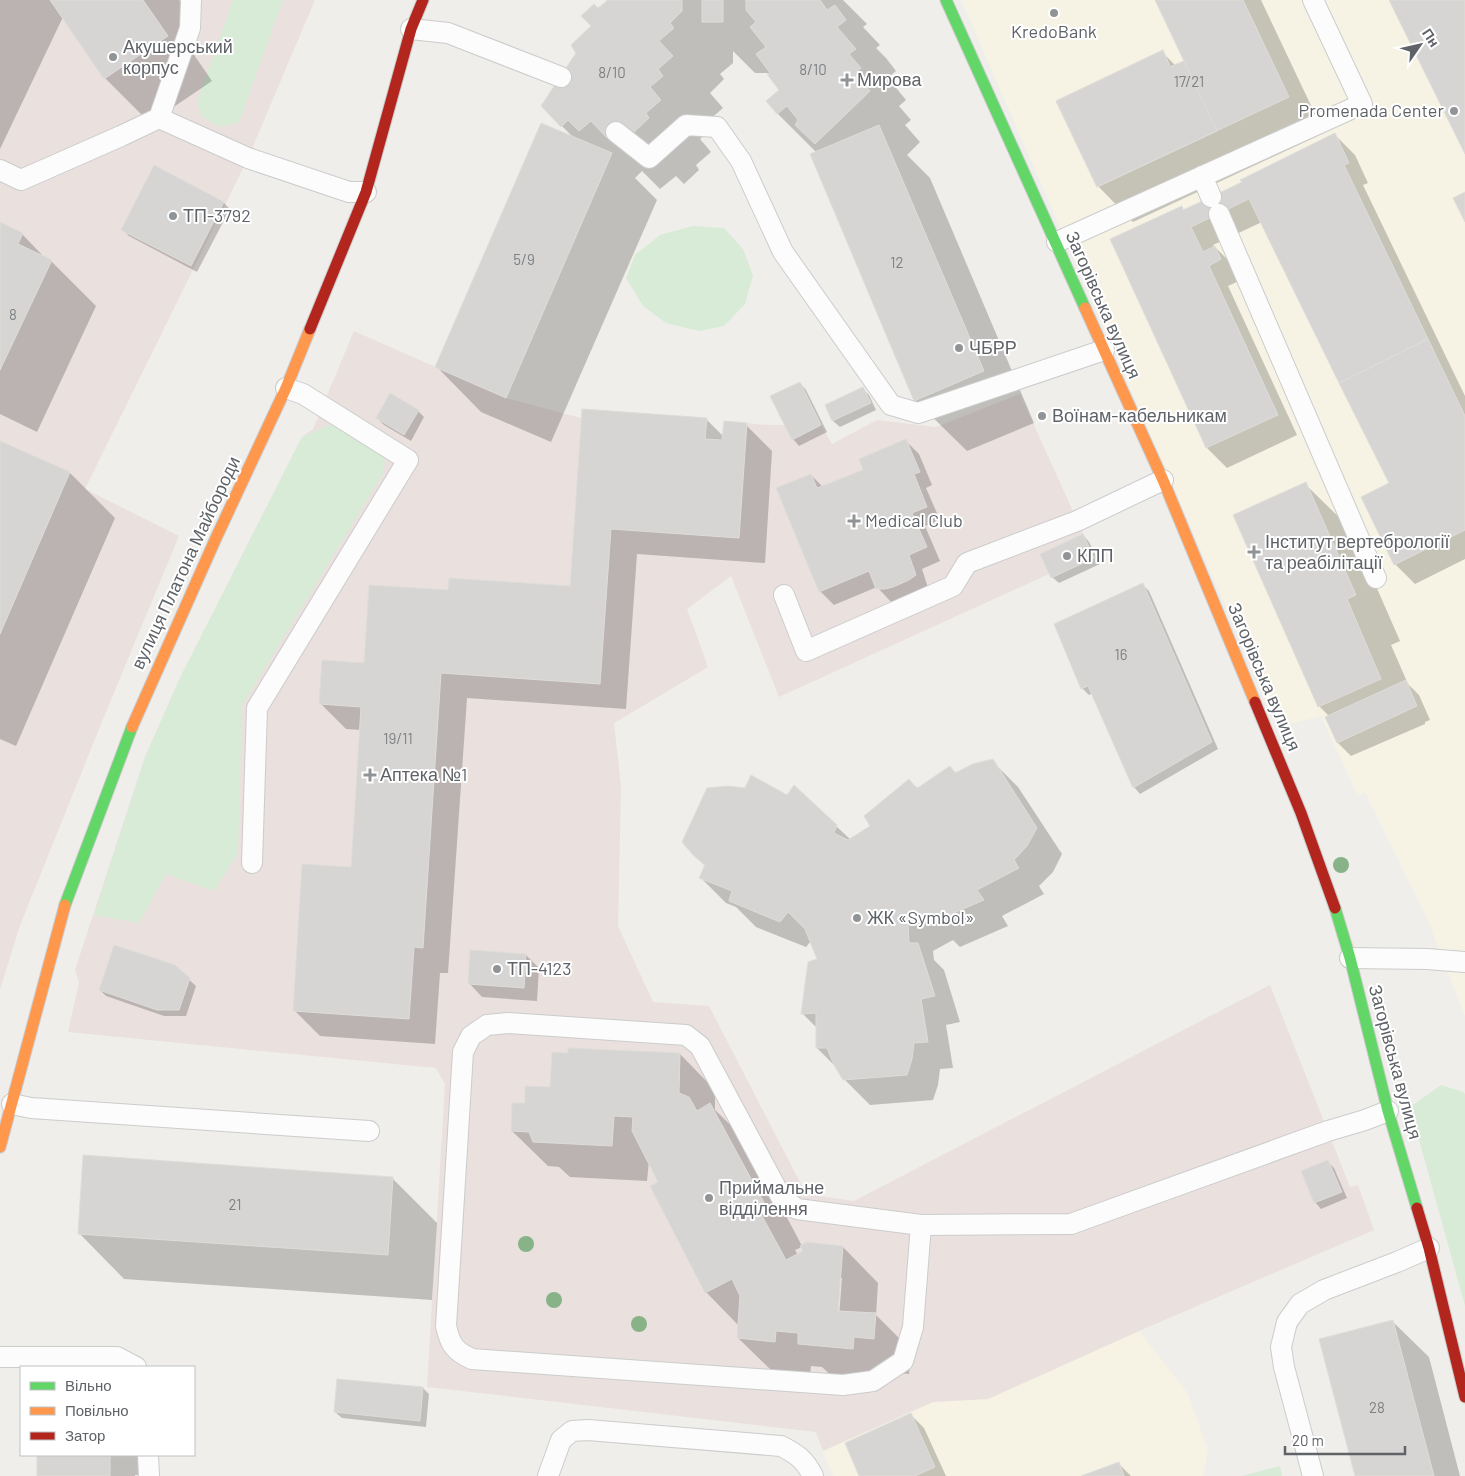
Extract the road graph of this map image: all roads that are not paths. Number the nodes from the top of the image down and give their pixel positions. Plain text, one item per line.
1 (192, 0) edge
2 (423, 0) edge
3 (946, 0) edge
4 (1313, 0) edge
5 (411, 29) junction
6 (560, 77) dead end
7 (159, 118) junction
8 (616, 132) dead end
9 (0, 170) edge
10 (1202, 176) junction
11 (366, 192) junction
12 (1056, 242) junction
13 (1104, 350) junction
14 (286, 388) junction
15 (1163, 480) junction
16 (1376, 578) dead end
17 (784, 595) dead end
18 (252, 863) dead end
19 (1350, 958) junction
20 (1465, 962) edge
21 (12, 1104) junction
22 (1388, 1111) junction
23 (369, 1131) dead end
24 (0, 1147) edge
25 (921, 1225) junction
26 (1429, 1248) junction
27 (0, 1357) edge
28 (134, 1366) edge
29 (1465, 1397) edge
30 (148, 1456) edge
31 (148, 1476) edge
32 (548, 1476) edge
33 (813, 1476) edge
34 (1314, 1476) edge

1 - 7 lane
2 - 5 street, вулиця Платона Майбороди
3 - 12 street, Загорівська вулиця
4 - 10 lane
5 - 6 lane
5 - 11 street, вулиця Платона Майбороди
7 - 9 lane
7 - 11 lane
8 - 13 lane
10 - 12 lane
10 - 16 lane
11 - 14 street, вулиця Платона Майбороди
12 - 13 street, Загорівська вулиця
13 - 15 street, Загорівська вулиця
14 - 18 lane
14 - 21 street, вулиця Платона Майбороди
15 - 17 lane
15 - 19 street, Загорівська вулиця
19 - 20 lane
19 - 22 street, Загорівська вулиця
21 - 23 lane
21 - 24 street, вулиця Платона Майбороди
22 - 25 lane
22 - 26 street, Загорівська вулиця
25 - 25 lane
26 - 29 street, Загорівська вулиця
26 - 34 lane
27 - 28 lane
30 - 31 lane
32 - 33 lane

